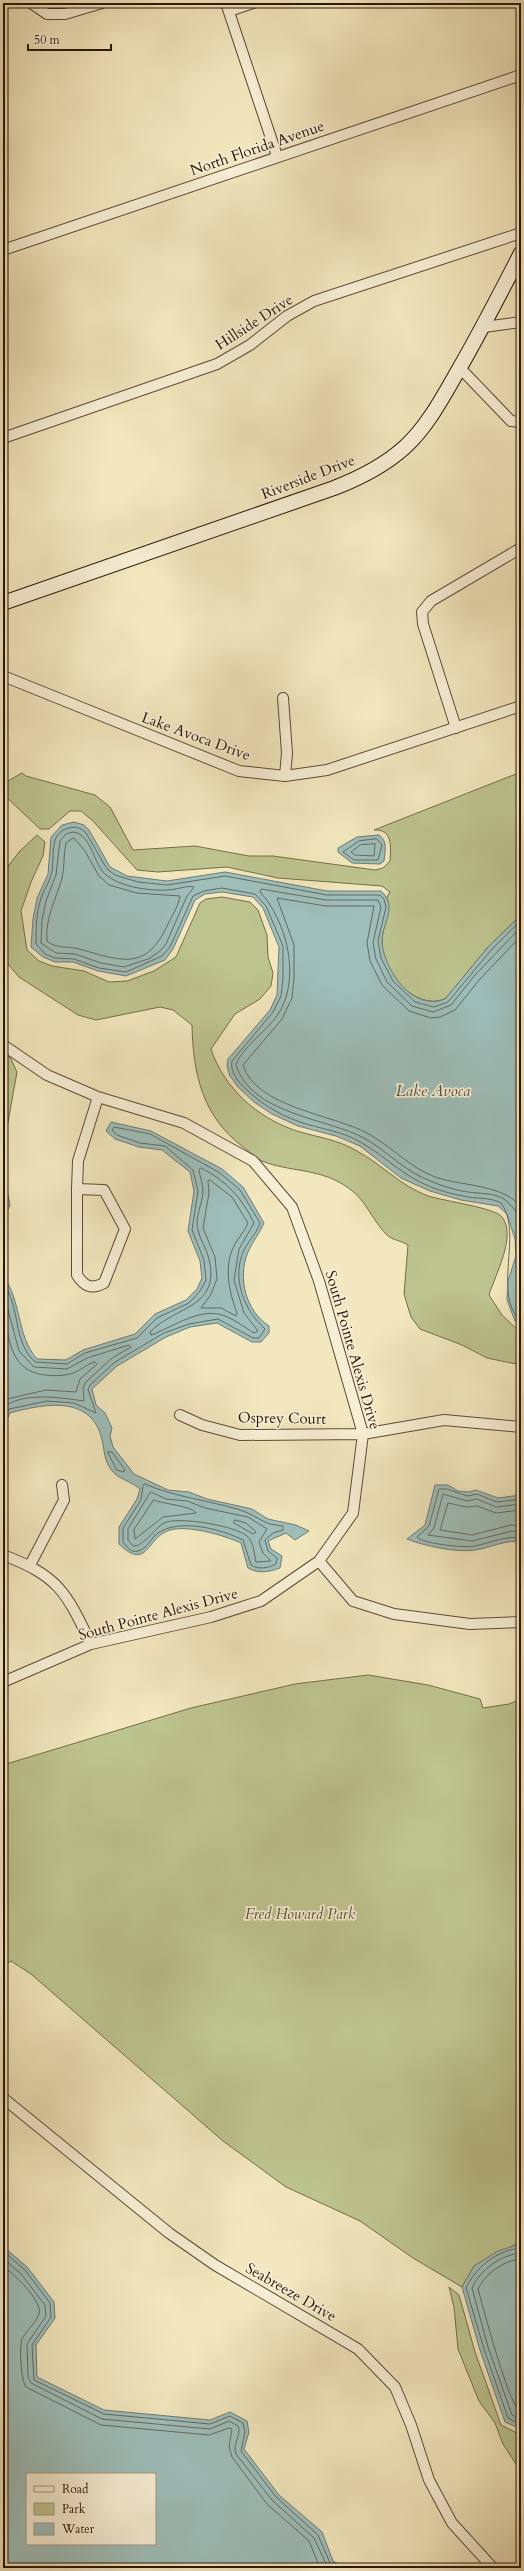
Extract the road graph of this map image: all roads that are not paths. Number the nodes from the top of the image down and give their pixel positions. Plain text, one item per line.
1 (31, 3) edge
2 (102, 3) edge
3 (253, 3) edge
4 (227, 7) edge
5 (521, 75) edge
6 (277, 156) junction
7 (521, 233) edge
8 (3, 250) edge
9 (521, 253) edge
10 (521, 322) edge
11 (484, 327) junction
12 (460, 368) junction
13 (521, 422) edge
14 (3, 438) edge
15 (521, 548) edge
16 (3, 603) edge
17 (3, 676) edge
18 (283, 698) dead end
19 (521, 706) edge
20 (456, 728) junction
21 (285, 776) junction
22 (3, 1045) edge
23 (98, 1097) junction
24 (78, 1189) junction
25 (180, 1415) dead end
26 (521, 1428) edge
27 (363, 1434) junction
28 (62, 1485) dead end
29 (3, 1555) edge
30 (319, 1562) junction
31 (30, 1565) junction
32 (521, 1622) edge
33 (91, 1644) junction
34 (3, 1682) edge
35 (3, 2098) edge
36 (493, 2568) edge

1 - 2 street
3 - 4 street
4 - 6 street
5 - 6 street, North Florida Avenue
6 - 8 street, North Florida Avenue
7 - 14 street, Hillside Drive
9 - 11 street, Riverside Drive
10 - 11 street
11 - 12 street, Riverside Drive
12 - 13 street
12 - 16 street, Riverside Drive
15 - 20 street
17 - 21 street, Lake Avoca Drive
18 - 21 street
19 - 20 street, Lake Avoca Drive
20 - 21 street, Lake Avoca Drive
22 - 23 street, South Pointe Alexis Drive
23 - 24 street
23 - 27 street, South Pointe Alexis Drive
24 - 24 street
25 - 27 street, Osprey Court
26 - 27 street, Osprey Court
27 - 30 street, South Pointe Alexis Drive
28 - 31 street
29 - 31 street
30 - 32 street
30 - 33 street, South Pointe Alexis Drive
31 - 33 street
33 - 34 street, South Pointe Alexis Drive
35 - 36 street, Seabreeze Drive

